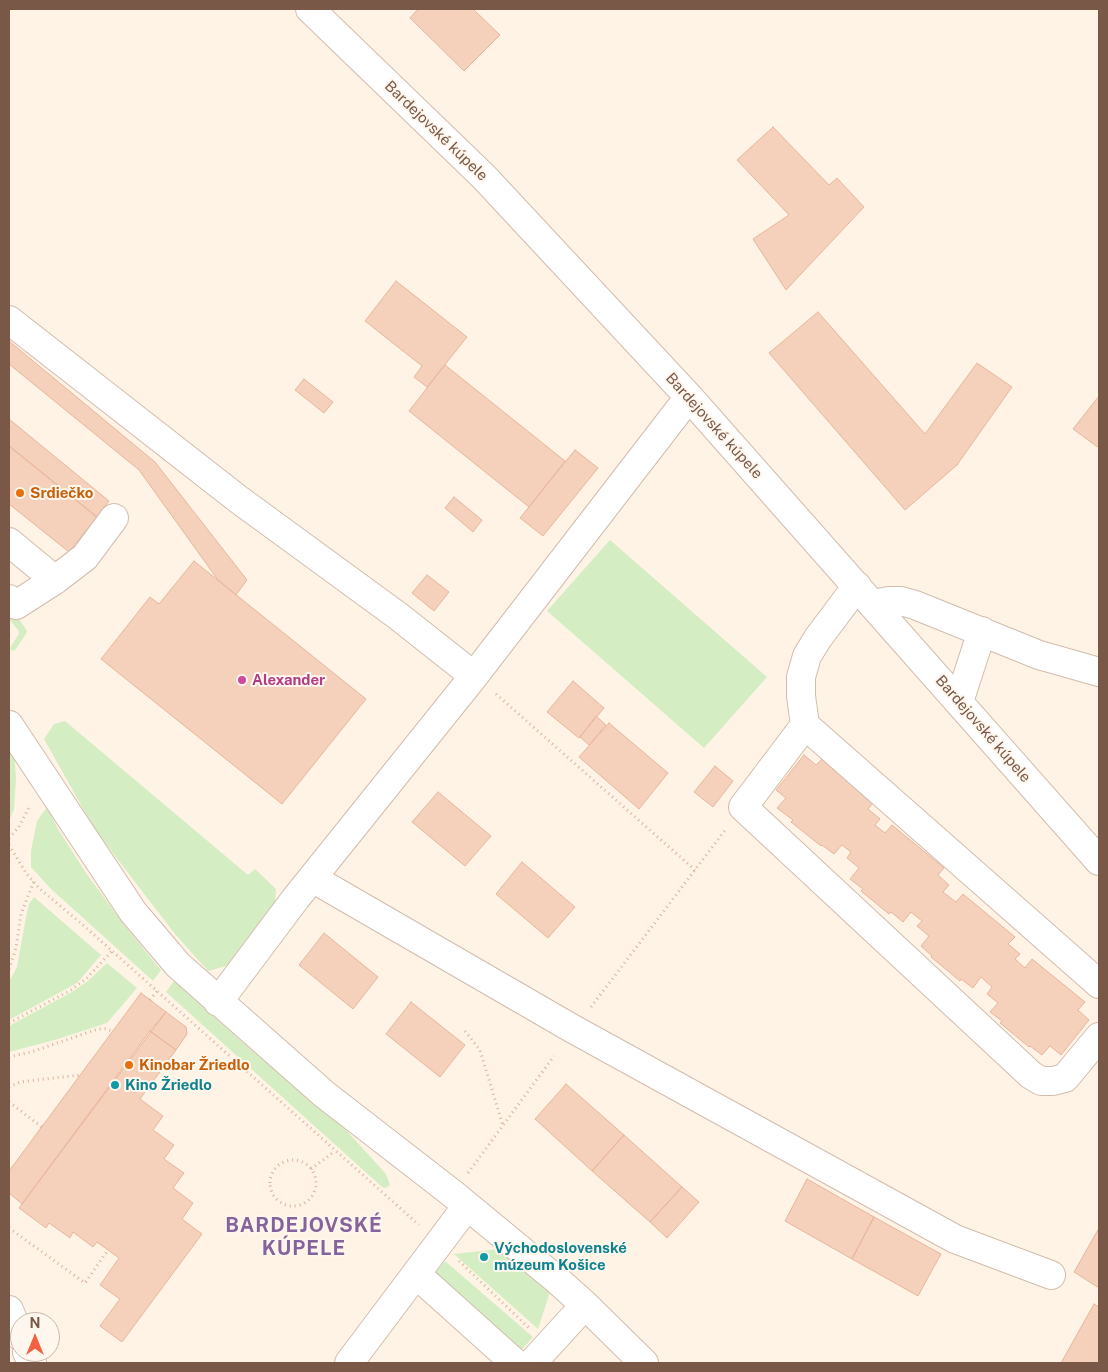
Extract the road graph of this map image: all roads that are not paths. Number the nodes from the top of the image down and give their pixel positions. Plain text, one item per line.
1 (310, 9) edge
2 (9, 320) edge
3 (689, 397) junction
4 (114, 518) dead end
5 (9, 542) edge
6 (55, 580) junction
7 (865, 595) junction
8 (9, 599) edge
9 (982, 632) junction
10 (1099, 672) edge
11 (474, 676) junction
12 (959, 702) junction
13 (9, 725) edge
14 (805, 725) junction
15 (1099, 860) edge
16 (312, 878) junction
17 (1099, 984) edge
18 (218, 1002) junction
19 (1099, 1037) edge
20 (468, 1206) junction
21 (416, 1274) junction
22 (1050, 1275) dead end
23 (585, 1305) junction
24 (536, 1359) edge
25 (349, 1363) edge
26 (515, 1363) edge
27 (644, 1363) edge

1 - 3 street, Bardejovské kúpele
2 - 11 street
3 - 7 street, Bardejovské kúpele
3 - 11 street
4 - 6 street
5 - 6 street
6 - 8 street
7 - 9 street
7 - 12 street, Bardejovské kúpele
7 - 14 street
9 - 10 street
9 - 12 street
11 - 16 street
12 - 15 street, Bardejovské kúpele
13 - 18 street
14 - 17 street
14 - 19 street
16 - 18 street
16 - 22 street
18 - 20 street
20 - 21 street
20 - 23 street
21 - 25 street
21 - 26 street
23 - 24 street
23 - 27 street

